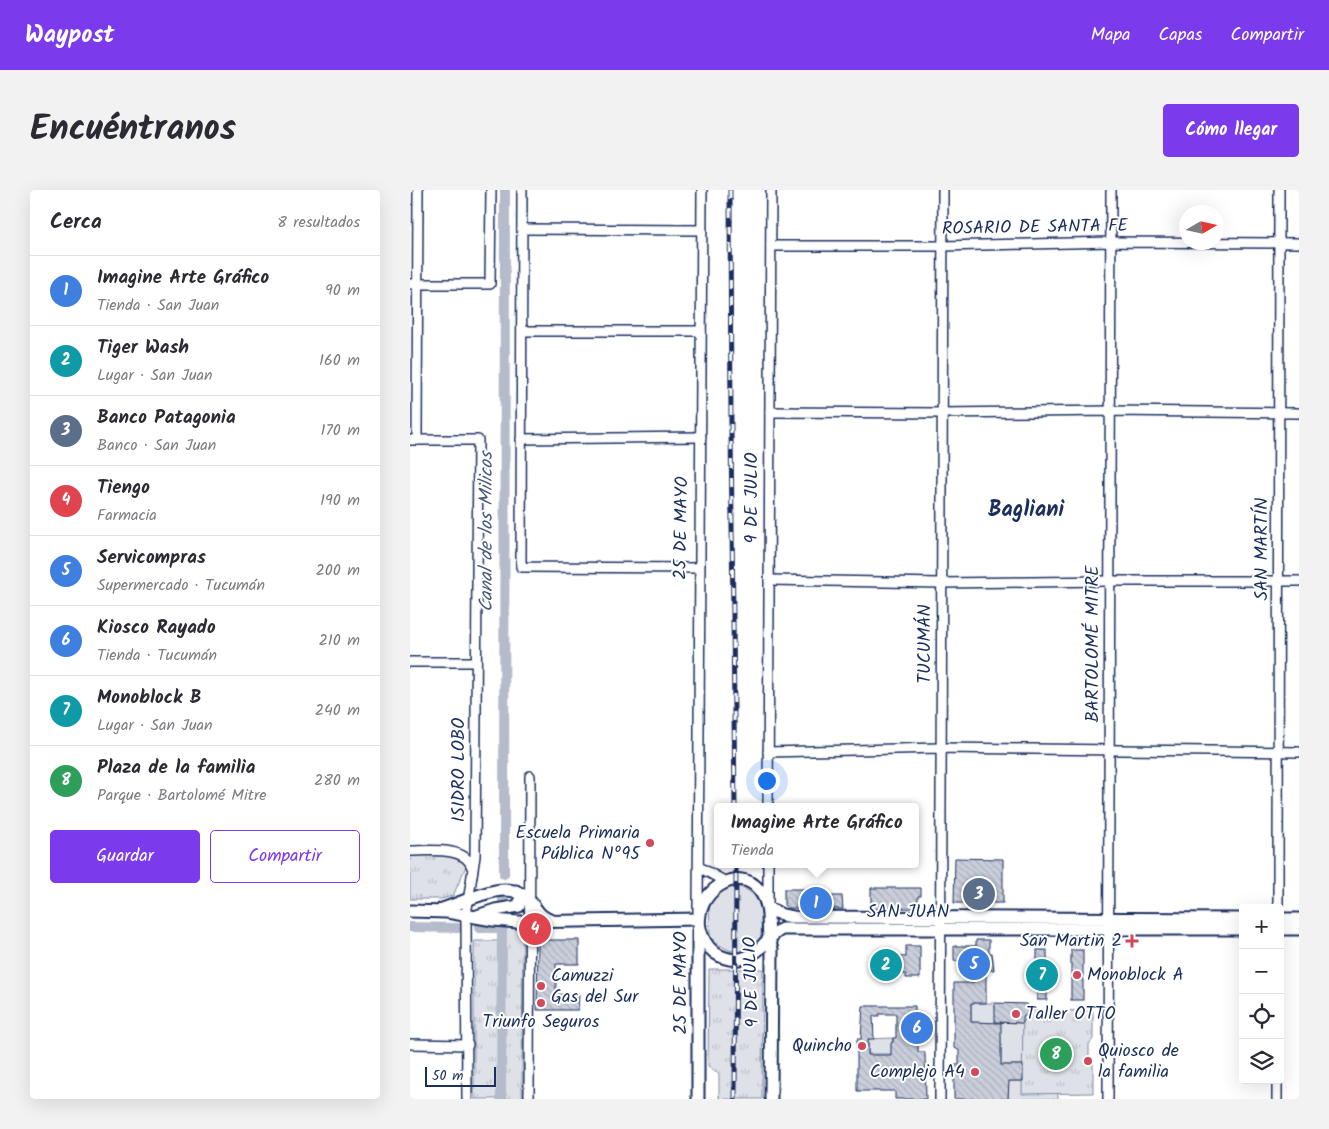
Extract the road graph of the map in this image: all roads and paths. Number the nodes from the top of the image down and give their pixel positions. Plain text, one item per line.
1 (418, 190) edge
2 (491, 190) edge
3 (522, 190) edge
4 (702, 190) edge
5 (771, 190) edge
6 (943, 190) edge
7 (1111, 190) edge
8 (1279, 190) edge
9 (522, 229) junction
10 (702, 230) junction
11 (1111, 242) junction
12 (1279, 243) junction
13 (1299, 243) edge
14 (771, 246) junction
15 (942, 246) junction
16 (414, 284) edge
17 (522, 331) junction
18 (701, 331) junction
19 (1110, 411) junction
20 (770, 412) junction
21 (1279, 412) junction
22 (1299, 412) edge
23 (942, 413) junction
24 (701, 437) junction
25 (522, 439) junction
26 (414, 440) edge
27 (699, 568) junction
28 (769, 580) junction
29 (1109, 581) junction
30 (1278, 581) junction
31 (1299, 581) edge
32 (941, 583) junction
33 (410, 662) edge
34 (476, 662) junction
35 (940, 748) junction
36 (1109, 749) junction
37 (1278, 751) junction
38 (768, 752) junction
39 (1299, 752) edge
40 (530, 776) dead end
41 (768, 803) edge
42 (410, 851) edge
43 (699, 866) junction
44 (768, 868) edge
45 (473, 870) junction
46 (726, 882) junction
47 (516, 891) junction
48 (467, 900) junction
49 (529, 900) junction
50 (1278, 904) edge
51 (768, 908) junction
52 (410, 911) edge
53 (435, 911) junction
54 (471, 916) junction
55 (698, 919) junction
56 (1239, 919) edge
57 (1284, 919) edge
58 (1299, 919) edge
59 (529, 922) junction
60 (558, 922) junction
61 (941, 924) junction
62 (1109, 924) junction
63 (1239, 929) edge
64 (1284, 929) edge
65 (1299, 929) edge
66 (768, 940) junction
67 (410, 1044) edge
68 (468, 1045) junction
69 (1277, 1084) edge
70 (467, 1099) edge
71 (529, 1099) edge
72 (698, 1099) edge
73 (771, 1099) edge
74 (940, 1099) edge
75 (1108, 1099) edge
76 (1277, 1099) edge

1 - 16 street
2 - 16 street
3 - 9 street
4 - 10 street, 25 DE MAYO
5 - 14 street, 9 DE JULIO
6 - 15 street, TUCUMÁN
7 - 11 street, BARTOLOMÉ MITRE
8 - 12 street, SAN MARTÍN
9 - 10 street
9 - 17 street
10 - 18 street, 25 DE MAYO
11 - 12 street, ROSARIO DE SANTA FE
11 - 15 street, ROSARIO DE SANTA FE
11 - 19 street, BARTOLOMÉ MITRE
12 - 13 street, ROSARIO DE SANTA FE
12 - 21 street, SAN MARTÍN
14 - 15 street, ROSARIO DE SANTA FE
14 - 20 street, 9 DE JULIO
15 - 23 street, TUCUMÁN
16 - 26 street
17 - 18 street
17 - 25 street
18 - 24 street, 25 DE MAYO
19 - 21 street
19 - 23 street
19 - 29 street, BARTOLOMÉ MITRE
20 - 23 street
20 - 28 street, 9 DE JULIO
21 - 22 street
21 - 30 street, SAN MARTÍN
23 - 32 street, TUCUMÁN
24 - 25 street
24 - 27 street, 25 DE MAYO
25 - 27 street
26 - 34 street, ISIDRO LOBO
27 - 43 street, 25 DE MAYO
28 - 32 street
28 - 38 street, 9 DE JULIO
29 - 30 street
29 - 32 street
29 - 36 street, BARTOLOMÉ MITRE
30 - 31 street
30 - 37 street, SAN MARTÍN
32 - 35 street, TUCUMÁN
33 - 34 street
34 - 45 street, ISIDRO LOBO
35 - 36 street
35 - 38 street
35 - 61 street, TUCUMÁN
36 - 37 street
36 - 62 street, BARTOLOMÉ MITRE
37 - 39 street
37 - 50 street, SAN MARTÍN
38 - 41 street, 9 DE JULIO
40 - 49 street
42 - 45 street
43 - 46 street
43 - 55 street, 25 DE MAYO
44 - 51 street, 9 DE JULIO
45 - 48 street, ISIDRO LOBO
46 - 51 main road
46 - 55 main road
47 - 48 main road
47 - 49 main road
47 - 54 main road
48 - 53 main road
48 - 54 street, ISIDRO LOBO
49 - 59 street
49 - 60 main road
51 - 61 main road, SAN JUAN
51 - 66 main road, 9 DE JULIO
52 - 53 main road
53 - 54 main road
54 - 59 main road
54 - 68 street, ISIDRO LOBO
55 - 60 main road
55 - 66 main road, SAN JUAN
55 - 72 main road, 25 DE MAYO
56 - 62 main road, SAN JUAN
57 - 58 main road
59 - 60 main road
59 - 71 street
61 - 62 main road, SAN JUAN
61 - 66 main road, SAN JUAN
61 - 74 street, TUCUMÁN
62 - 63 main road, SAN JUAN
62 - 75 street, BARTOLOMÉ MITRE
64 - 65 main road
66 - 73 main road, 9 DE JULIO
67 - 68 street
68 - 70 street, ISIDRO LOBO
69 - 76 street

